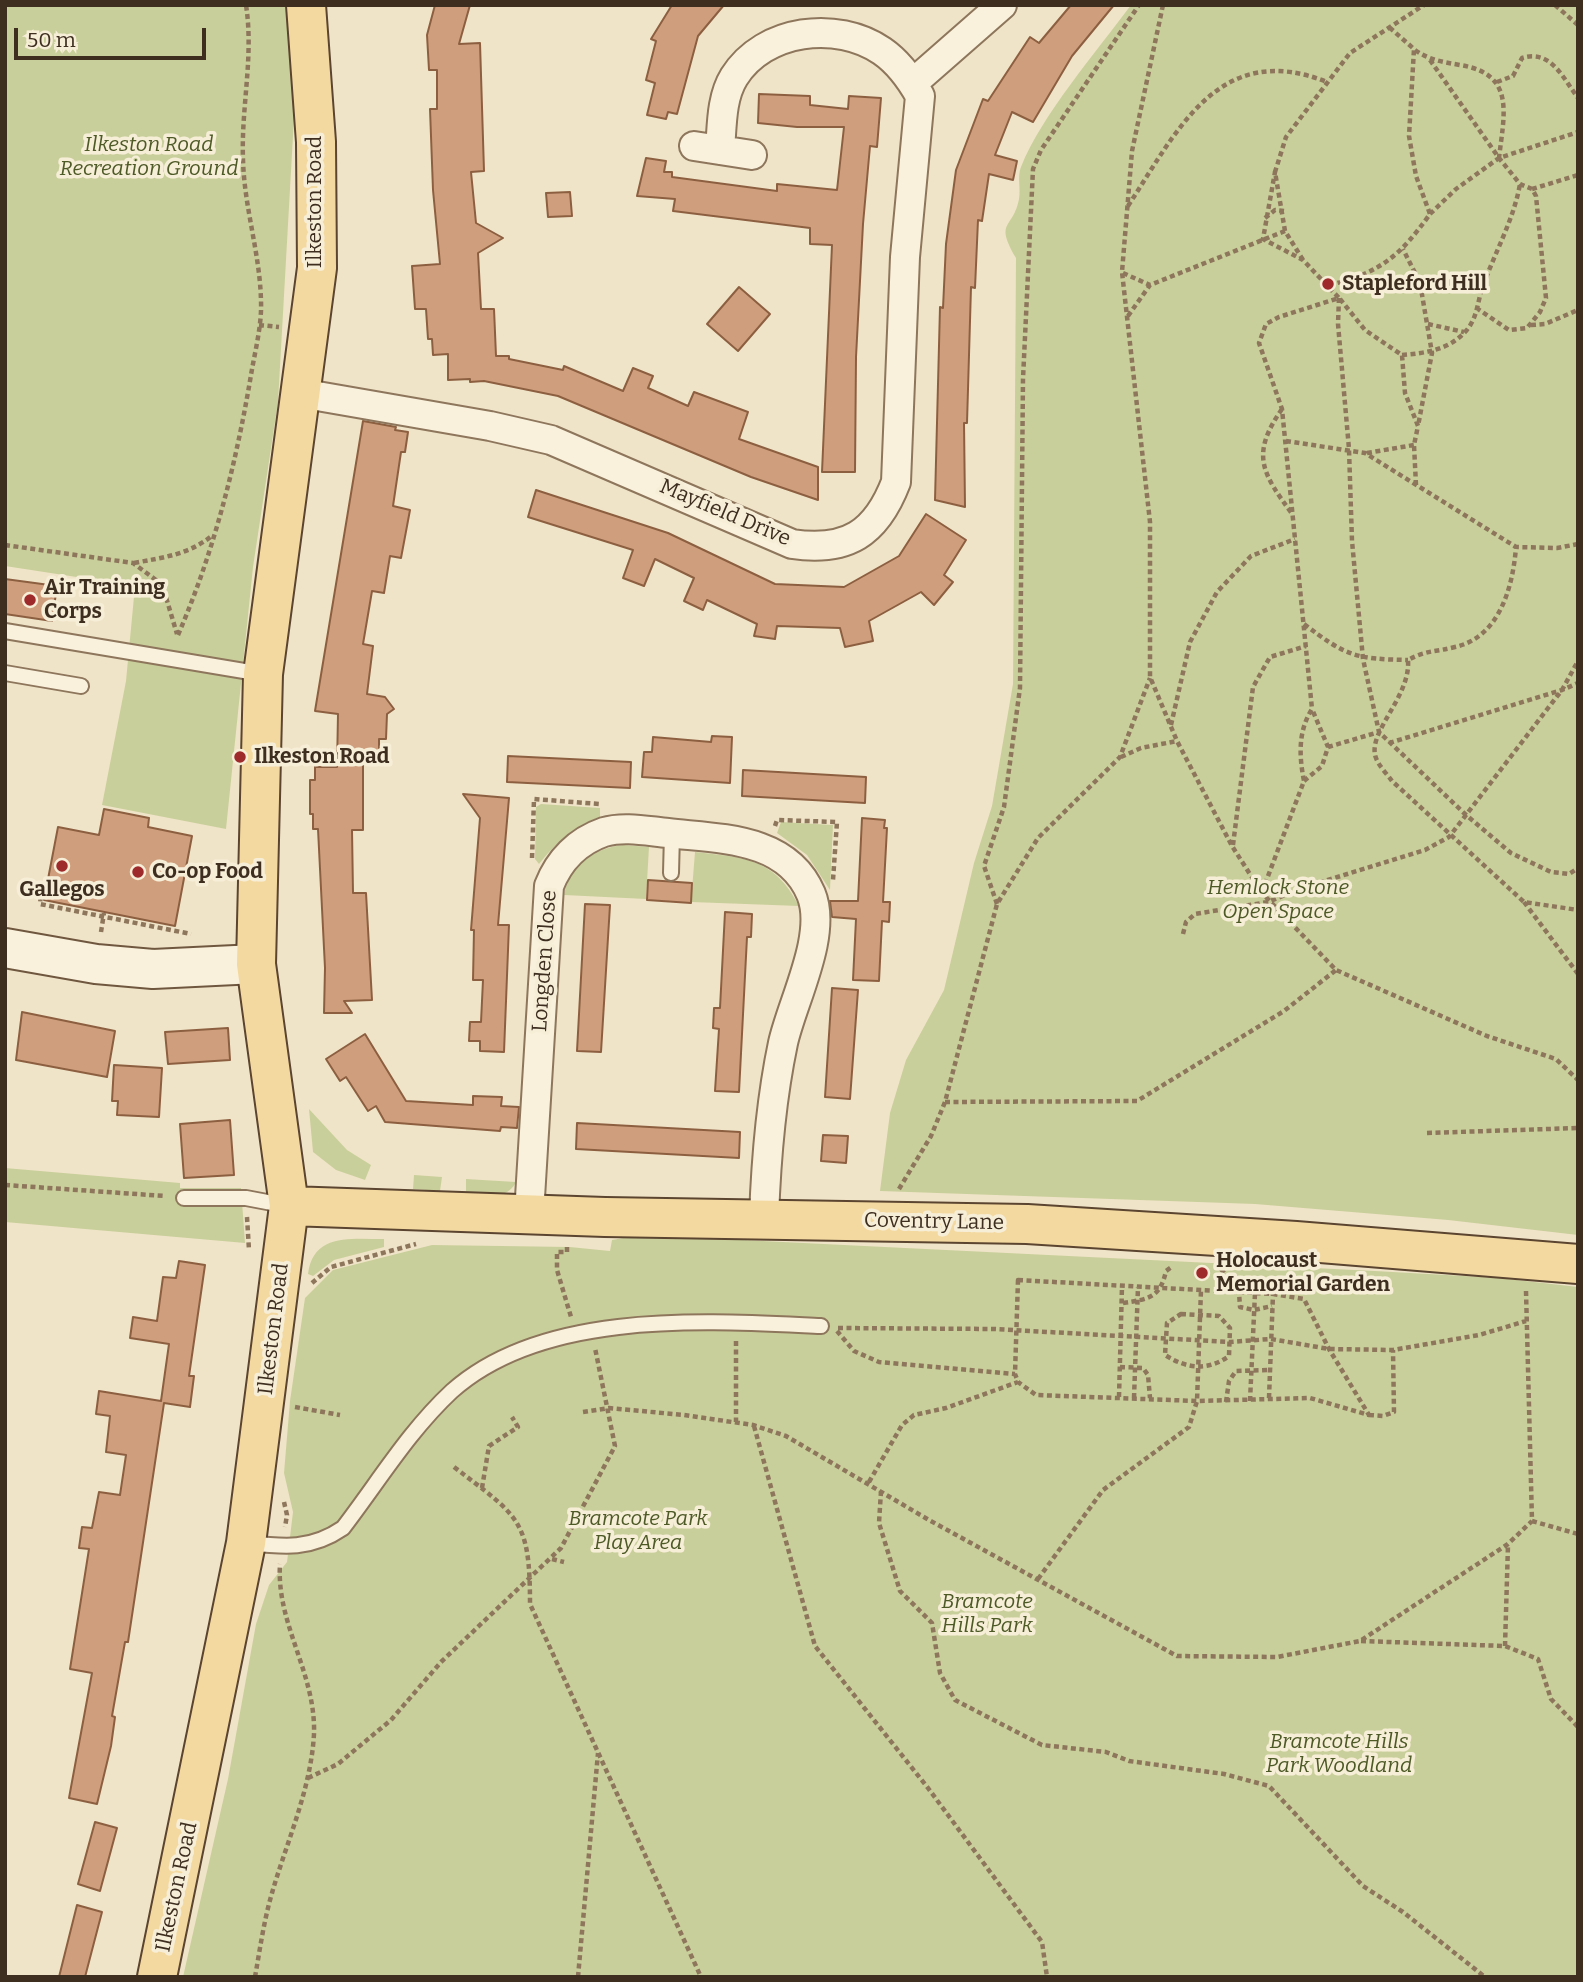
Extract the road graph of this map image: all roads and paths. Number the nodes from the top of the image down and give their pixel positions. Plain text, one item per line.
1 (246, 5) edge
2 (306, 5) edge
3 (1002, 5) edge
4 (1139, 5) edge
5 (1163, 5) edge
6 (1424, 5) edge
7 (1555, 5) edge
8 (1578, 25) edge
9 (1389, 27) junction
10 (1414, 49) junction
11 (1430, 60) junction
12 (1327, 82) junction
13 (1497, 82) junction
14 (913, 83) junction
15 (1578, 99) edge
16 (1578, 132) edge
17 (752, 155) dead end
18 (1499, 158) junction
19 (1275, 172) junction
20 (1578, 176) edge
21 (1520, 184) junction
22 (1532, 189) junction
23 (1127, 207) junction
24 (1283, 211) junction
25 (1430, 214) junction
26 (1265, 219) junction
27 (1285, 231) junction
28 (1263, 239) junction
29 (1403, 249) junction
30 (1303, 260) junction
31 (1122, 272) junction
32 (1150, 285) junction
33 (1329, 285) junction
34 (1339, 298) junction
35 (1478, 309) junction
36 (1578, 310) edge
37 (1128, 316) junction
38 (1427, 324) junction
39 (1530, 325) junction
40 (1464, 332) junction
41 (1432, 353) junction
42 (1402, 355) junction
43 (300, 393) junction
44 (1282, 409) junction
45 (1418, 426) junction
46 (1286, 441) junction
47 (1415, 445) junction
48 (1349, 449) junction
49 (1365, 453) junction
50 (1416, 485) junction
51 (1293, 516) junction
52 (215, 533) junction
53 (1295, 539) junction
54 (1578, 544) edge
55 (5, 545) edge
56 (1516, 547) junction
57 (133, 563) junction
58 (1304, 624) junction
59 (5, 631) edge
60 (178, 635) junction
61 (1306, 646) junction
62 (1363, 659) junction
63 (176, 660) junction
64 (1408, 660) junction
65 (1578, 661) edge
66 (5, 673) edge
67 (263, 674) junction
68 (1150, 677) junction
69 (1578, 683) edge
70 (81, 686) dead end
71 (1562, 690) junction
72 (1312, 709) junction
73 (1171, 726) junction
74 (1379, 732) junction
75 (1177, 741) junction
76 (1389, 743) junction
77 (1328, 747) junction
78 (1120, 757) junction
79 (1304, 781) junction
80 (1465, 814) junction
81 (605, 832) junction
82 (672, 834) junction
83 (1449, 837) junction
84 (1232, 846) junction
85 (767, 850) junction
86 (1578, 868) edge
87 (671, 873) dead end
88 (553, 875) junction
89 (35, 893) dead end
90 (1262, 893) junction
91 (813, 898) junction
92 (1268, 902) junction
93 (1524, 902) junction
94 (997, 904) junction
95 (1578, 910) edge
96 (1183, 934) dead end
97 (5, 948) edge
98 (256, 964) junction
99 (219, 966) junction
100 (1336, 970) junction
101 (1578, 974) edge
102 (1578, 1080) edge
103 (945, 1102) junction
104 (1578, 1128) edge
105 (1427, 1133) dead end
106 (5, 1185) edge
107 (892, 1189) dead end
108 (184, 1198) joint
109 (289, 1206) junction
110 (529, 1213) junction
111 (764, 1218) junction
112 (567, 1242) dead end
113 (419, 1244) dead end
114 (1184, 1262) dead end
115 (1578, 1264) edge
116 (1215, 1265) dead end
117 (310, 1285) dead end
118 (1122, 1286) junction
119 (1138, 1287) junction
120 (1526, 1288) dead end
121 (1162, 1289) junction
122 (1200, 1290) junction
123 (1239, 1292) junction
124 (1255, 1293) junction
125 (1273, 1294) junction
126 (1136, 1301) junction
127 (1123, 1303) junction
128 (1272, 1306) junction
129 (1254, 1310) junction
130 (1200, 1315) junction
131 (1526, 1321) junction
132 (735, 1323) junction
133 (821, 1326) dead end
134 (1016, 1330) junction
135 (583, 1334) junction
136 (1121, 1337) junction
137 (1135, 1337) junction
138 (1165, 1338) junction
139 (1270, 1339) junction
140 (1200, 1341) junction
141 (1253, 1341) junction
142 (1230, 1342) junction
143 (1329, 1349) junction
144 (1393, 1350) junction
145 (1134, 1366) junction
146 (1198, 1366) junction
147 (1120, 1367) junction
148 (1270, 1370) junction
149 (1253, 1371) junction
150 (1015, 1374) junction
151 (1018, 1382) junction
152 (1119, 1398) junction
153 (1134, 1398) junction
154 (1150, 1398) junction
155 (1269, 1398) junction
156 (289, 1401) dead end
157 (1197, 1401) junction
158 (1250, 1401) junction
159 (1226, 1402) junction
160 (609, 1408) junction
161 (583, 1412) dead end
162 (340, 1415) dead end
163 (1369, 1415) junction
164 (512, 1417) dead end
165 (736, 1422) junction
166 (753, 1425) junction
167 (613, 1450) junction
168 (618, 1456) dead end
169 (454, 1467) dead end
170 (869, 1482) junction
171 (482, 1488) junction
172 (281, 1489) dead end
173 (881, 1490) junction
174 (1532, 1521) junction
175 (1578, 1534) edge
176 (1508, 1544) junction
177 (264, 1545) junction
178 (551, 1559) junction
179 (564, 1562) dead end
180 (530, 1579) junction
181 (1038, 1579) junction
182 (1360, 1641) junction
183 (1505, 1646) junction
184 (1578, 1727) edge
185 (598, 1752) junction
186 (308, 1778) junction
187 (157, 1977) edge
188 (256, 1977) edge
189 (578, 1977) edge
190 (701, 1977) edge
191 (1047, 1977) edge
192 (1485, 1977) edge

1 - 52 path
2 - 43 main road, Ilkeston Road
3 - 14 street
4 - 94 path
5 - 23 path
6 - 9 path
7 - 8 path
9 - 10 path
9 - 12 path
10 - 11 path
10 - 25 path
11 - 13 path
11 - 18 path
12 - 19 path
12 - 23 path
13 - 15 path
13 - 18 path
14 - 17 street
14 - 43 street, Mayfield Drive
16 - 18 path
18 - 21 path
18 - 25 path
19 - 24 path
19 - 26 path
20 - 22 path
21 - 22 path
21 - 35 path
22 - 39 path
23 - 31 path
24 - 26 path
24 - 27 path
25 - 29 path
26 - 28 path
27 - 28 path
27 - 30 path
28 - 30 path
28 - 32 path
29 - 33 path
29 - 38 path
30 - 33 path
31 - 32 path
31 - 37 path
32 - 37 path
33 - 34 path
34 - 42 path
34 - 44 path
34 - 48 path
35 - 39 path
35 - 40 path
36 - 39 path
37 - 68 path
38 - 40 path
38 - 41 path
40 - 41 path
41 - 42 path
41 - 45 path
42 - 45 path
43 - 67 main road, Ilkeston Road
44 - 46 path
44 - 51 path
45 - 47 path
46 - 48 path
46 - 51 path
47 - 49 path
47 - 50 path
48 - 49 path
48 - 62 path
49 - 50 path
50 - 56 path
51 - 53 path
52 - 57 path
52 - 60 path
53 - 58 path
53 - 73 path
54 - 56 path
55 - 57 path
56 - 64 path
57 - 60 path
58 - 61 path
58 - 62 path
59 - 63 lane
60 - 63 path
61 - 72 path
61 - 84 path
62 - 64 path
62 - 74 path
63 - 67 lane
64 - 74 path
65 - 71 path
66 - 70 lane
67 - 98 main road, Ilkeston Road
68 - 73 path
68 - 78 path
69 - 71 path
71 - 76 path
71 - 80 path
72 - 77 path
72 - 79 path
73 - 75 path
74 - 76 path
74 - 77 path
74 - 83 path
75 - 78 path
75 - 84 path
76 - 80 path
77 - 79 path
78 - 94 path
79 - 90 path
80 - 83 path
80 - 86 path
81 - 82 street, Longden Close
81 - 88 street, Longden Close
81 - 88 path
82 - 85 street, Longden Close
82 - 87 lane
83 - 92 path
83 - 93 path
84 - 90 path
85 - 91 street, Longden Close
85 - 91 path
88 - 110 street, Longden Close
89 - 99 path
90 - 92 path
91 - 111 street
92 - 96 path
92 - 100 path
93 - 95 path
93 - 101 path
94 - 103 path
97 - 99 main road
98 - 99 main road
98 - 109 main road, Ilkeston Road
100 - 102 path
100 - 103 path
103 - 107 path
104 - 105 path
106 - 108 path
108 - 109 lane
109 - 110 main road, Coventry Lane
109 - 177 main road, Ilkeston Road
110 - 111 main road, Coventry Lane
111 - 115 main road, Coventry Lane
112 - 135 path
113 - 117 path
114 - 121 path
116 - 123 path
118 - 119 path
118 - 127 path
118 - 134 path
119 - 121 path
119 - 126 path
120 - 131 path
121 - 122 path
121 - 126 path
122 - 123 path
122 - 130 path
123 - 124 path
123 - 129 path
124 - 125 path
124 - 129 path
125 - 128 path
125 - 143 path
126 - 127 path
126 - 137 path
127 - 136 path
128 - 129 path
128 - 139 path
129 - 141 path
130 - 138 path
130 - 140 path
130 - 142 path
131 - 144 path
131 - 174 path
132 - 133 lane
132 - 135 lane
132 - 165 path
134 - 136 path
134 - 150 path
134 - 150 path
135 - 160 path
135 - 177 lane
136 - 137 path
136 - 147 path
137 - 138 path
137 - 145 path
138 - 140 path
138 - 146 path
139 - 141 path
139 - 143 path
139 - 148 path
140 - 142 path
140 - 146 path
141 - 142 path
141 - 149 path
142 - 146 path
143 - 144 path
143 - 163 path
144 - 163 path
145 - 147 path
145 - 153 path
145 - 154 path
146 - 157 path
147 - 152 path
148 - 149 path
148 - 155 path
149 - 158 path
149 - 159 path
150 - 151 path
151 - 152 path
151 - 170 path
152 - 153 path
153 - 154 path
154 - 157 path
155 - 158 path
155 - 163 path
156 - 162 path
157 - 159 path
157 - 181 path
158 - 159 path
160 - 161 path
160 - 165 path
160 - 167 path
164 - 171 path
165 - 166 path
166 - 170 path
166 - 191 path
167 - 168 path
167 - 178 path
169 - 171 path
170 - 173 path
171 - 180 path
172 - 177 path
173 - 181 path
173 - 192 path
174 - 175 path
174 - 176 path
176 - 182 path
176 - 183 path
177 - 186 path
177 - 187 main road, Ilkeston Road
178 - 179 path
178 - 180 path
180 - 185 path
180 - 186 path
181 - 182 path
182 - 183 path
183 - 184 path
185 - 189 path
185 - 190 path
186 - 188 path

